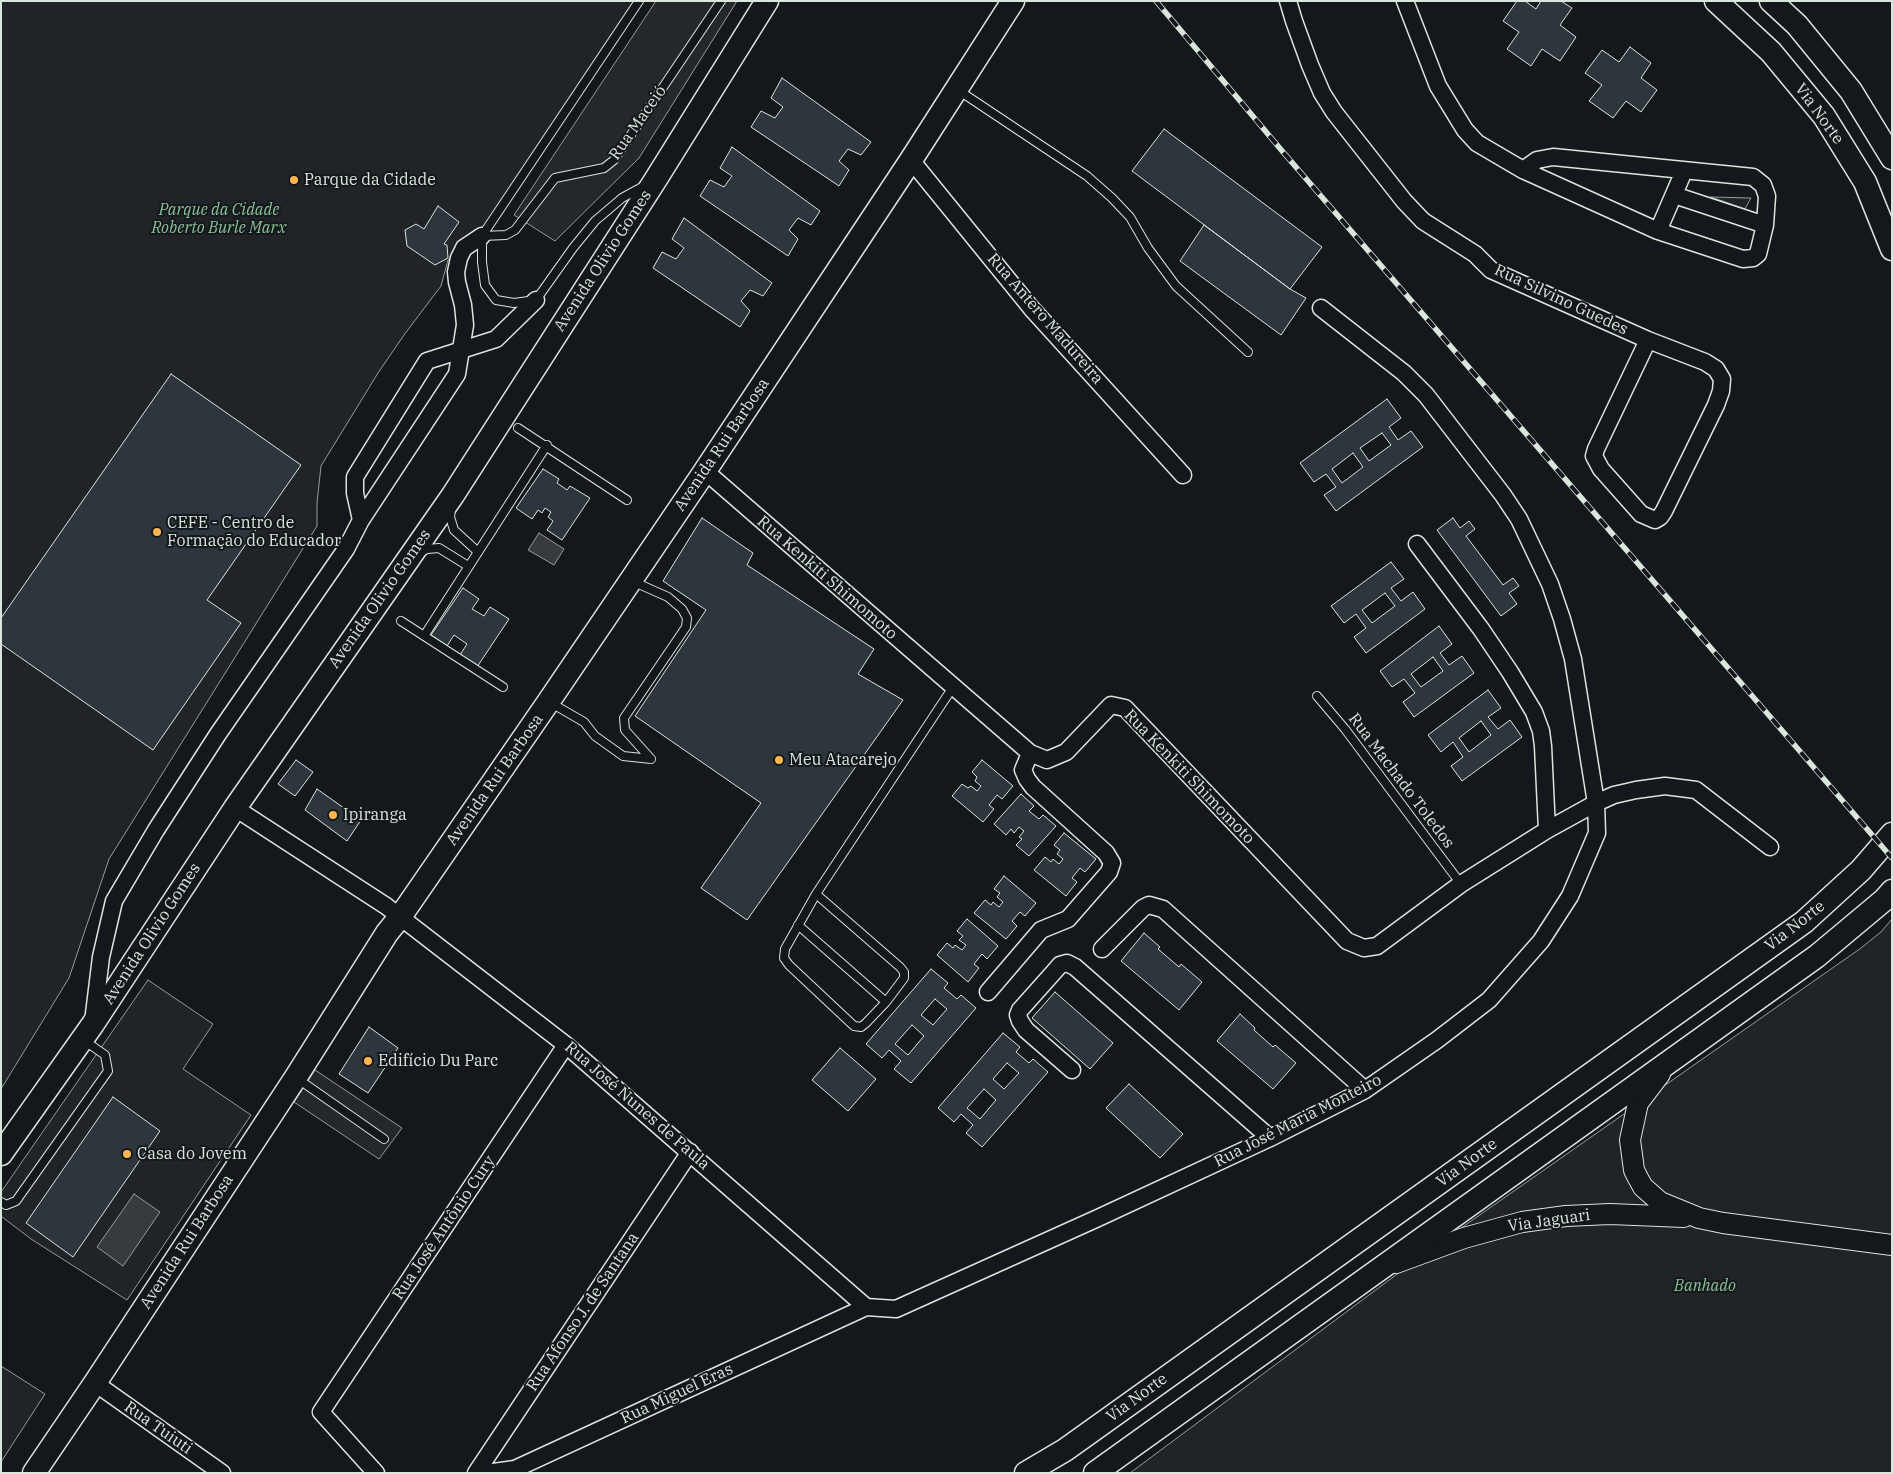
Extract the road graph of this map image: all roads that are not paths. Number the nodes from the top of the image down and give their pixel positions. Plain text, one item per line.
1 (639, 1) edge
2 (721, 1) edge
3 (767, 1) edge
4 (1013, 1) edge
5 (1288, 1) edge
6 (1405, 1) edge
7 (1716, 1) edge
8 (1771, 1) edge
9 (956, 88) junction
10 (1892, 158) edge
11 (911, 160) junction
12 (1523, 170) junction
13 (1684, 171) junction
14 (656, 179) junction
15 (1674, 194) junction
16 (1765, 225) junction
17 (1658, 231) junction
18 (482, 236) junction
19 (1892, 249) edge
20 (536, 300) junction
21 (1321, 308) dead end
22 (1648, 340) junction
23 (461, 351) junction
24 (1248, 352) dead end
25 (518, 428) dead end
26 (547, 445) junction
27 (705, 471) junction
28 (1183, 475) dead end
29 (453, 495) junction
30 (627, 500) dead end
31 (361, 520) junction
32 (1417, 544) dead end
33 (478, 552) junction
34 (409, 557) junction
35 (468, 566) junction
36 (631, 580) junction
37 (401, 621) dead end
38 (424, 636) junction
39 (503, 687) dead end
40 (953, 687) junction
41 (1316, 696) dead end
42 (549, 701) junction
43 (1030, 753) junction
44 (1596, 802) junction
45 (235, 808) junction
46 (1547, 830) junction
47 (1892, 834) edge
48 (1770, 847) dead end
49 (1461, 884) junction
50 (1892, 891) edge
51 (816, 894) junction
52 (400, 917) junction
53 (798, 925) junction
54 (1102, 949) dead end
55 (988, 992) dead end
56 (886, 1002) junction
57 (87, 1031) junction
58 (566, 1045) junction
59 (1672, 1060) junction
60 (1072, 1070) dead end
61 (296, 1078) junction
62 (1365, 1090) junction
63 (1270, 1138) junction
64 (384, 1139) dead end
65 (690, 1152) junction
66 (1, 1154) edge
67 (1, 1202) edge
68 (1699, 1218) junction
69 (1892, 1245) edge
70 (1376, 1272) junction
71 (866, 1306) junction
72 (94, 1384) junction
73 (34, 1473) edge
74 (222, 1473) edge
75 (376, 1473) edge
76 (476, 1473) edge
77 (486, 1473) edge
78 (1026, 1473) edge
79 (1095, 1473) edge

1 - 18 lane
2 - 18 lane, Rua Maceió
3 - 14 main road, Avenida Olivio Gomes
4 - 9 main road, Avenida Rui Barbosa
5 - 22 street, Rua Silvino Guedes
6 - 12 street
7 - 19 main road, Via Norte
8 - 10 main road
9 - 11 main road, Avenida Rui Barbosa
9 - 24 lane
11 - 27 main road, Avenida Rui Barbosa
11 - 28 street, Rua Antero Madureira
12 - 13 street
12 - 17 street
13 - 15 street
13 - 16 street
14 - 20 lane
14 - 29 main road, Avenida Olivio Gomes
15 - 16 street
15 - 17 street
16 - 17 street
18 - 20 lane
18 - 23 street
20 - 23 street
21 - 44 street, Rua José Maria Monteiro
22 - 22 street, Rua Silvino Guedes
23 - 31 street
23 - 31 street
25 - 26 lane
26 - 30 lane
26 - 33 lane
27 - 36 main road, Avenida Rui Barbosa
27 - 40 street, Rua Kenkiti Shimomoto
29 - 33 lane
29 - 34 main road, Avenida Olivio Gomes
31 - 57 street
32 - 46 street
33 - 35 lane
34 - 35 lane
34 - 45 main road, Avenida Olivio Gomes
35 - 38 lane
36 - 42 main road, Avenida Rui Barbosa
36 - 42 lane
37 - 38 lane
38 - 39 lane
40 - 43 street, Rua Kenkiti Shimomoto
40 - 51 lane
41 - 49 lane, Rua Machado Toledos
42 - 52 main road, Avenida Rui Barbosa
43 - 49 street, Rua Kenkiti Shimomoto
43 - 55 street
44 - 46 street, Rua Kenkiti Shimomoto
44 - 48 street, Rua Kenkiti Shimomoto
44 - 62 street, Rua José Maria Monteiro
45 - 52 street, Rua José Nunes de Paula
45 - 57 main road, Avenida Olivio Gomes
46 - 49 street, Rua Kenkiti Shimomoto
47 - 78 main road, Via Norte
50 - 59 main road
51 - 53 lane
51 - 56 lane
52 - 58 street, Rua José Nunes de Paula
52 - 61 main road, Avenida Rui Barbosa
53 - 56 lane
53 - 56 lane
54 - 62 street
57 - 66 main road, Avenida Olivio Gomes
57 - 67 lane
58 - 65 street, Rua José Nunes de Paula
58 - 75 street, Rua José Antônio Cury
59 - 68 street, Via Jaguari
59 - 70 main road
60 - 63 street
61 - 64 lane
61 - 72 main road, Avenida Rui Barbosa
62 - 63 street, Rua José Maria Monteiro
63 - 71 street, Rua José Maria Monteiro
65 - 71 street, Rua José Nunes de Paula
65 - 76 street, Rua Afonso J. de Santana
68 - 69 street, Via Jaguari
68 - 70 street, Via Jaguari
70 - 79 main road
71 - 77 street, Rua Miguel Eras
72 - 73 main road, Avenida Rui Barbosa
72 - 74 street, Rua Tuiuti

